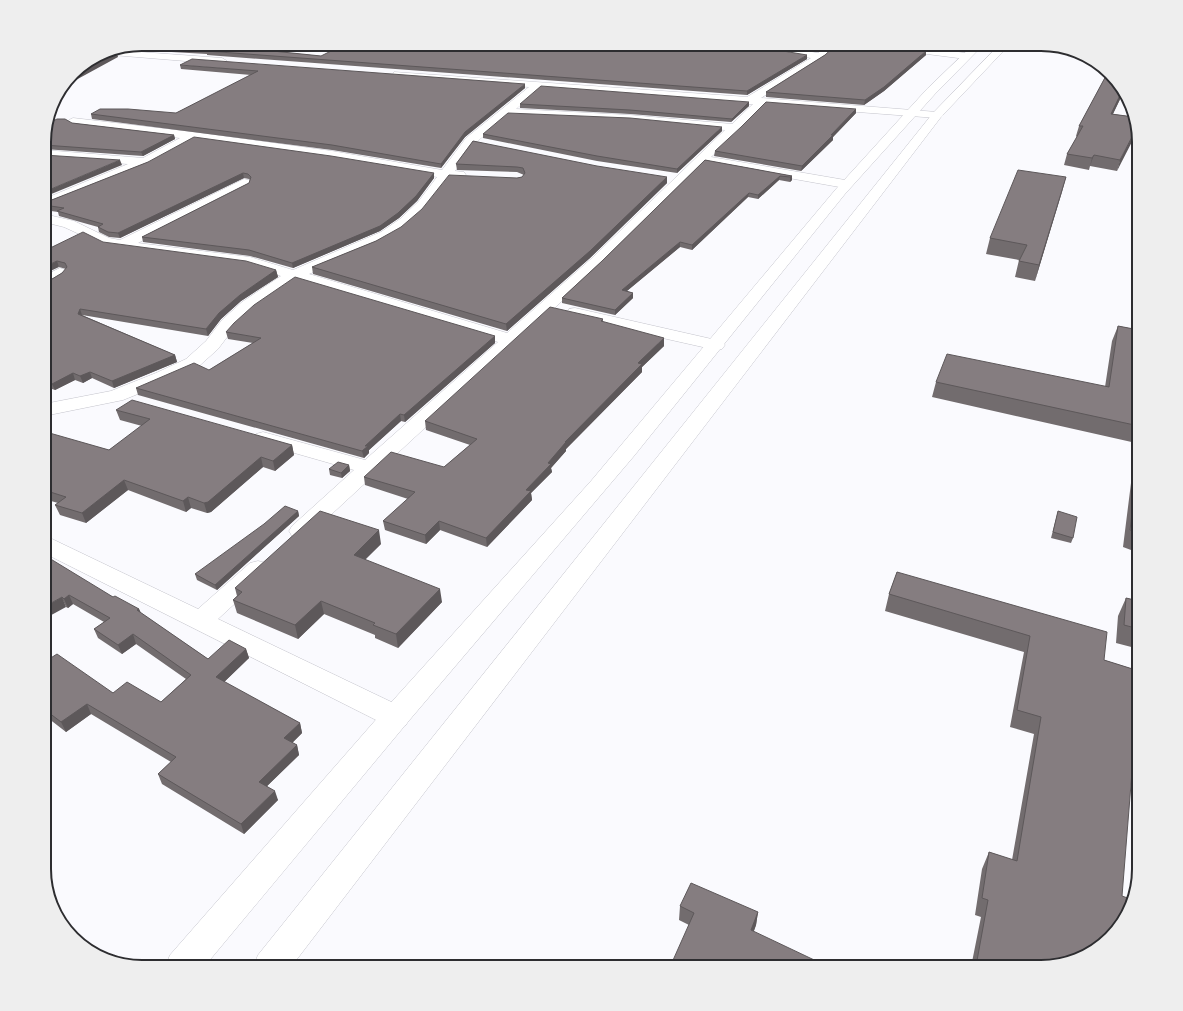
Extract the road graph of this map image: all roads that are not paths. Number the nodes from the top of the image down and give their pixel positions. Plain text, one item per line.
1 (788, 51) edge
2 (826, 51) edge
3 (971, 51) edge
4 (998, 51) edge
5 (121, 53) edge
6 (820, 56) junction
7 (230, 62) edge
8 (388, 74) edge
9 (538, 85) junction
10 (755, 101) junction
11 (505, 112) junction
12 (910, 112) junction
13 (937, 115) junction
14 (73, 122) edge
15 (736, 128) junction
16 (193, 136) junction
17 (470, 141) junction
18 (485, 144) edge
19 (51, 155) edge
20 (701, 159) junction
21 (144, 162) junction
22 (446, 175) junction
23 (470, 176) edge
24 (244, 183) dead end
25 (845, 184) junction
26 (51, 201) edge
27 (51, 220) edge
28 (122, 245) junction
29 (60, 273) edge
30 (294, 275) junction
31 (51, 279) edge
32 (548, 307) junction
33 (511, 340) junction
34 (716, 345) junction
35 (116, 396) junction
36 (147, 405) edge
37 (51, 409) edge
38 (246, 433) edge
39 (369, 468) junction
40 (288, 542) edge
41 (51, 547) edge
42 (271, 557) edge
43 (201, 620) junction
44 (396, 716) junction
45 (189, 960) edge
46 (275, 960) edge

1 - 6 street
2 - 6 street
3 - 12 street
4 - 13 street
5 - 7 street
6 - 10 street
8 - 9 street
9 - 10 street
9 - 11 street
10 - 12 street
10 - 15 street
11 - 15 street
11 - 17 street
12 - 13 street
12 - 25 street
13 - 46 street
14 - 16 street
15 - 20 street
16 - 21 street
16 - 22 street
17 - 18 street
17 - 22 street
19 - 21 street
20 - 25 street
20 - 32 street
21 - 26 street
22 - 23 street
22 - 30 street
24 - 28 street
25 - 34 street
27 - 28 street
28 - 30 street
29 - 31 street
30 - 33 street
30 - 35 street
32 - 33 street
32 - 34 street
33 - 39 street
34 - 44 street
35 - 36 street
35 - 37 street
38 - 39 street
39 - 40 street
41 - 43 street
42 - 43 street
43 - 44 street
44 - 45 street

